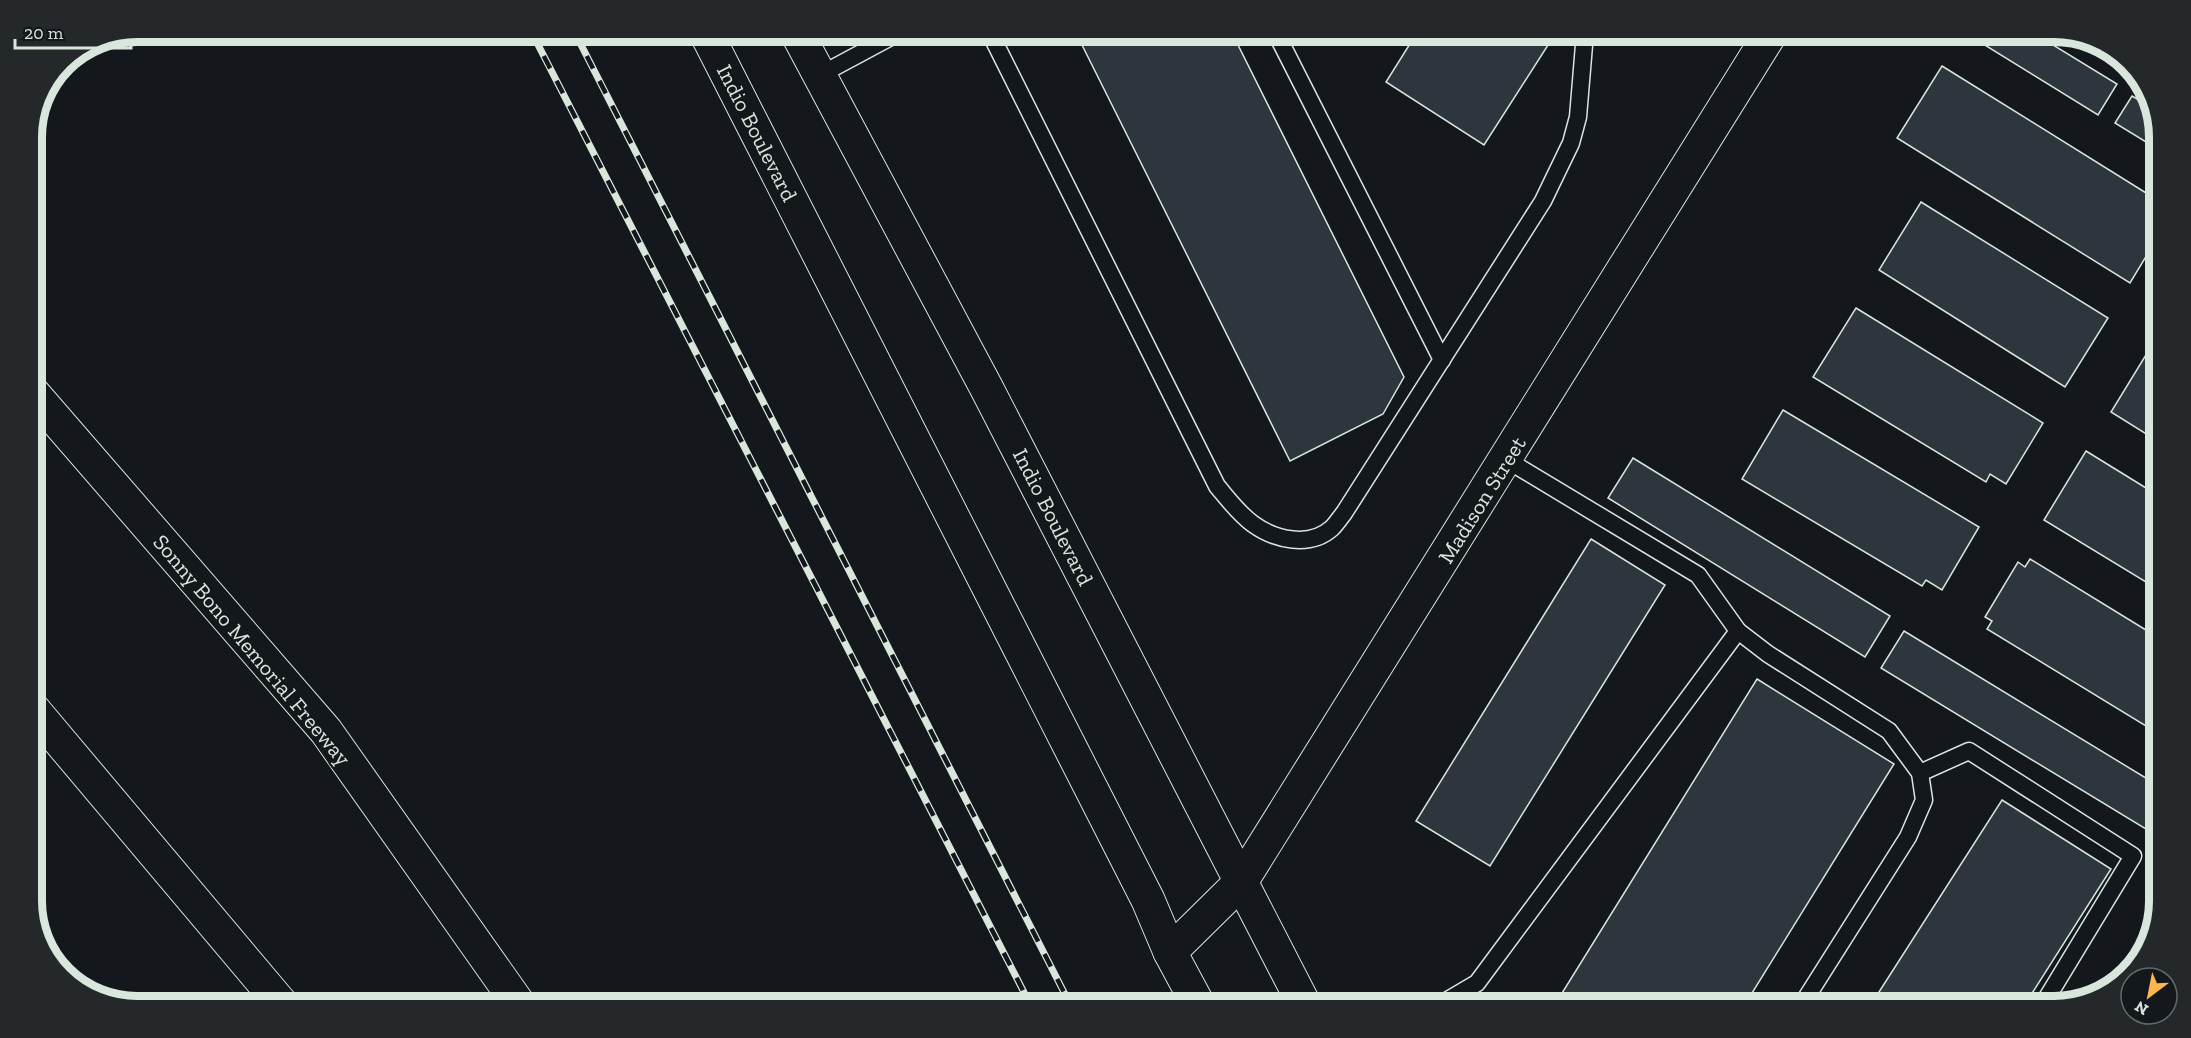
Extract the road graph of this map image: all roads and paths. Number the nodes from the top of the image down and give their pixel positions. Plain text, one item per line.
1 (710, 42) edge
2 (802, 42) edge
3 (883, 42) edge
4 (994, 42) edge
5 (1280, 42) edge
6 (1585, 42) edge
7 (1766, 42) edge
8 (820, 75) junction
9 (1442, 360) junction
10 (42, 404) edge
11 (1507, 460) junction
12 (1738, 631) junction
13 (42, 720) edge
14 (1920, 773) junction
15 (1241, 882) junction
16 (1170, 952) junction
17 (276, 996) edge
18 (513, 996) edge
19 (1194, 996) edge
20 (1300, 996) edge
21 (1459, 996) edge
22 (1807, 996) edge
23 (2048, 996) edge

1 - 16 main road, Indio Boulevard
2 - 8 main road, Indio Boulevard
3 - 8 lane
4 - 9 lane
5 - 9 lane
6 - 9 lane
7 - 11 main road, Madison Street
8 - 15 main road, Indio Boulevard
10 - 18 main road, Sonny Bono Memorial Freeway
11 - 12 lane
11 - 15 main road, Madison Street
12 - 14 lane
12 - 21 lane
13 - 17 main road
14 - 22 lane
14 - 23 lane
15 - 16 main road, Madison Street
15 - 20 main road, Indio Boulevard
16 - 19 main road, Indio Boulevard

